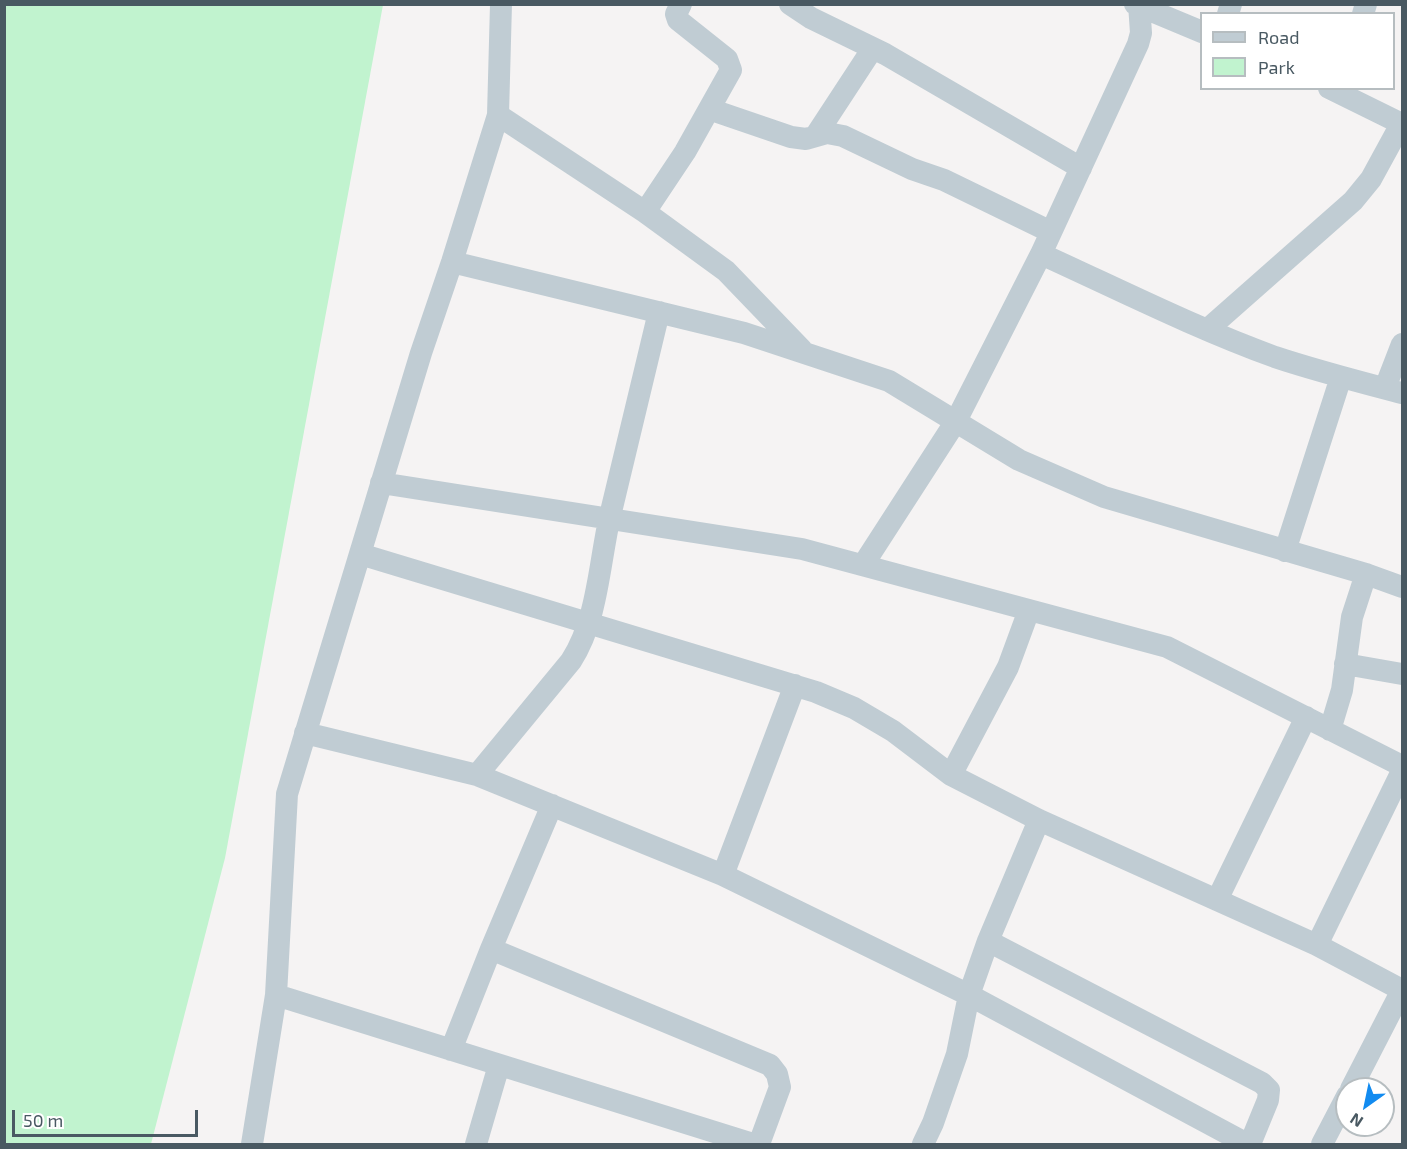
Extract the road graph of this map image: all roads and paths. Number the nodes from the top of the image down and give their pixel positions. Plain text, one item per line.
1 (501, 4) edge
2 (681, 4) edge
3 (790, 4) edge
4 (1138, 5) edge
5 (1200, 31) edge
6 (873, 48) junction
7 (1333, 90) edge
8 (709, 109) junction
9 (498, 115) junction
10 (1402, 124) edge
11 (816, 135) junction
12 (1081, 168) junction
13 (645, 212) junction
14 (1051, 232) junction
15 (1041, 254) junction
16 (452, 262) junction
17 (659, 312) junction
18 (1208, 329) junction
19 (1402, 344) edge
20 (803, 351) junction
21 (1341, 377) junction
22 (1394, 390) edge
23 (956, 421) junction
24 (381, 483) junction
25 (610, 518) junction
26 (1286, 550) junction
27 (360, 554) junction
28 (863, 565) junction
29 (1366, 574) junction
30 (1402, 588) edge
31 (1029, 610) junction
32 (589, 624) junction
33 (1345, 664) junction
34 (1402, 674) edge
35 (795, 686) junction
36 (1306, 717) junction
37 (1330, 730) junction
38 (305, 733) junction
39 (1402, 766) edge
40 (1402, 771) edge
41 (477, 775) junction
42 (951, 776) junction
43 (552, 805) junction
44 (1039, 820) junction
45 (723, 875) junction
46 (1217, 900) junction
47 (988, 941) junction
48 (1317, 945) junction
49 (491, 949) junction
50 (1402, 990) edge
51 (276, 995) junction
52 (969, 995) junction
53 (452, 1050) junction
54 (499, 1065) junction
55 (1357, 1077) edge
56 (1335, 1119) edge
57 (252, 1144) edge
58 (476, 1144) edge
59 (753, 1144) edge
60 (759, 1144) edge
61 (923, 1144) edge
62 (1248, 1144) edge
63 (1322, 1144) edge

1 - 9 street
2 - 8 street
3 - 6 street
4 - 5 street
4 - 12 street
6 - 11 street
6 - 12 street
7 - 10 street
8 - 11 street
8 - 13 street
9 - 13 street
9 - 16 street
10 - 18 street
11 - 14 street
12 - 14 street
13 - 20 street
14 - 15 street
15 - 18 street
15 - 23 street
16 - 17 street
16 - 24 street
17 - 20 street
17 - 25 street
18 - 21 street
19 - 22 street
20 - 23 street
21 - 22 street
21 - 26 street
23 - 26 street
23 - 28 street
24 - 25 street
24 - 27 street
25 - 28 street
25 - 32 street
26 - 29 street
27 - 32 street
27 - 38 street
28 - 31 street
29 - 30 street
29 - 33 street
31 - 36 street
31 - 42 street
32 - 35 street
32 - 41 street
33 - 34 street
33 - 37 street
35 - 42 street
35 - 45 street
36 - 37 street
36 - 46 street
37 - 39 street
38 - 41 street
38 - 51 street
40 - 48 street
41 - 43 street
42 - 44 street
43 - 45 street
43 - 49 street
44 - 46 street
44 - 47 street
45 - 52 street
46 - 48 street
47 - 52 street
47 - 62 street
48 - 50 street
49 - 53 street
49 - 60 street
50 - 55 street
51 - 53 street
51 - 57 street
52 - 61 street
52 - 62 street
53 - 54 street
54 - 58 street
54 - 59 street
56 - 63 street

